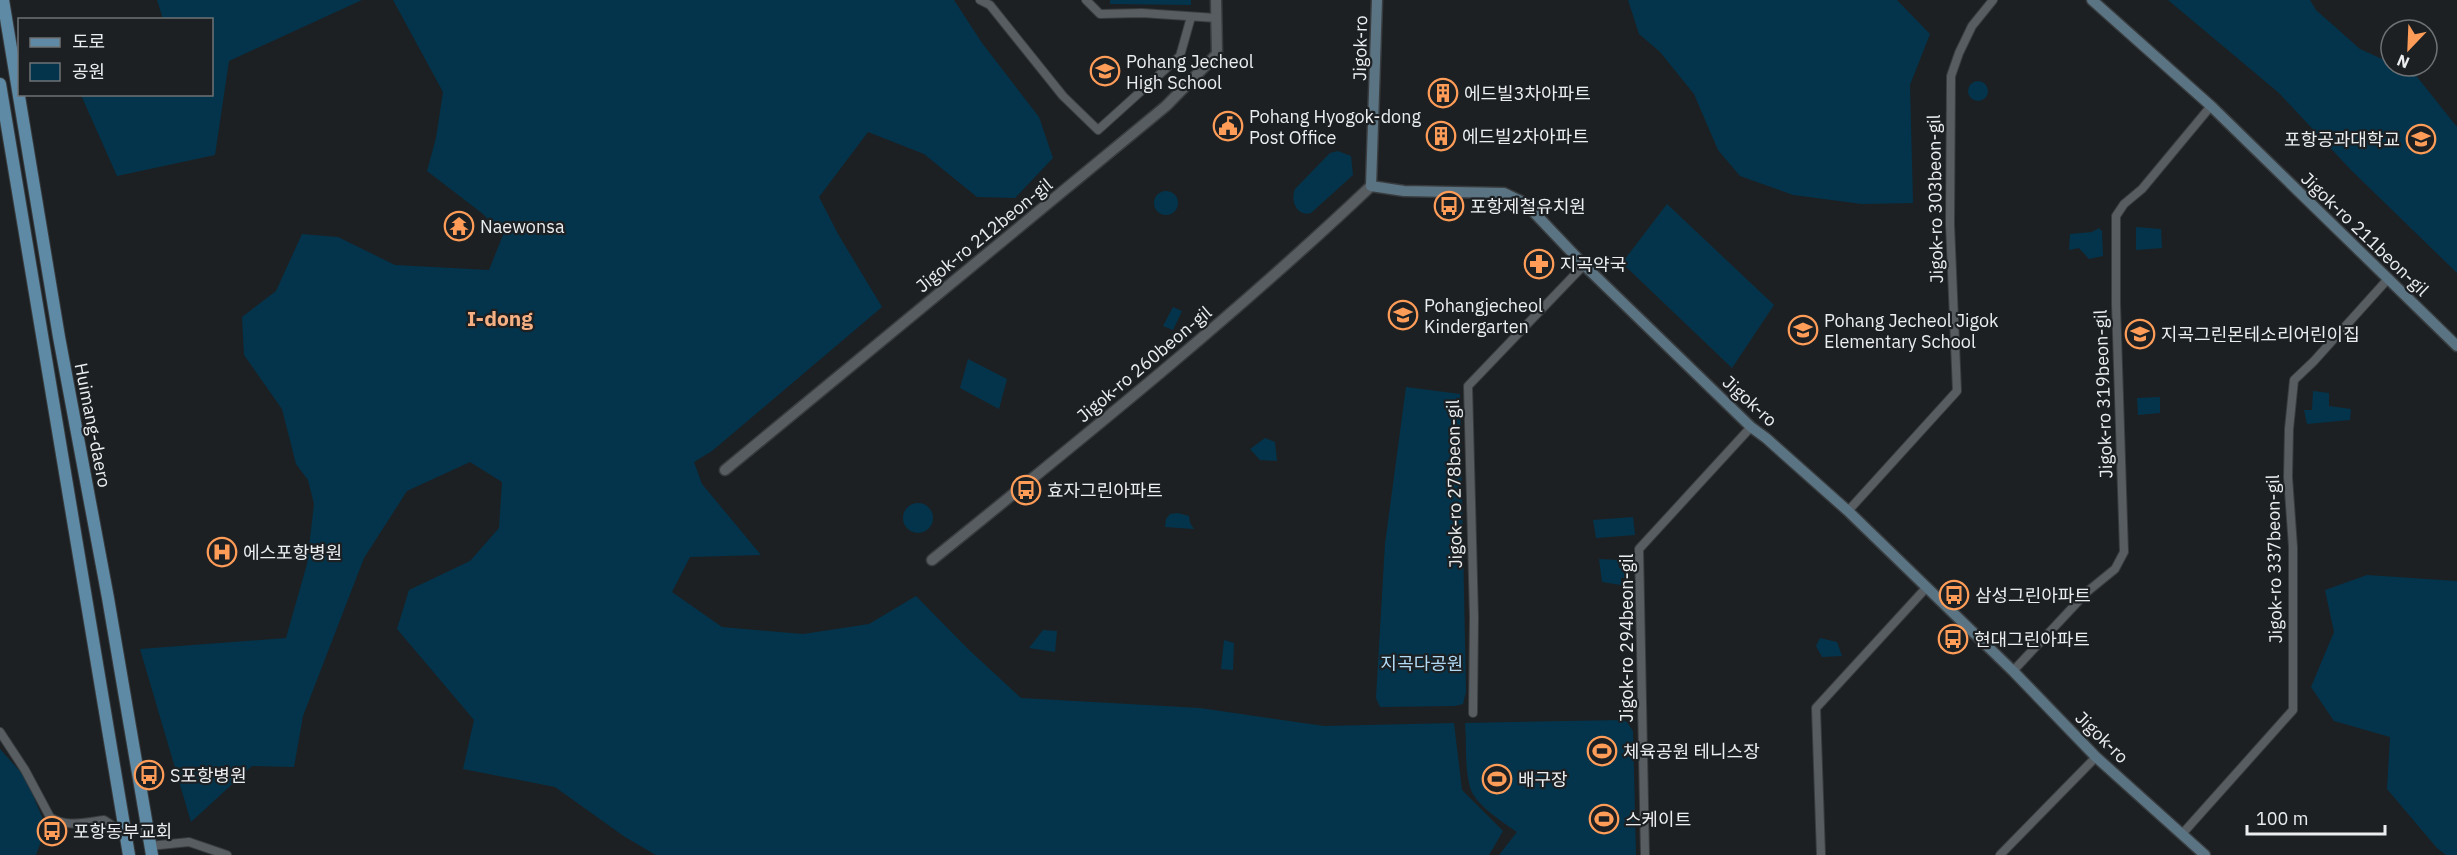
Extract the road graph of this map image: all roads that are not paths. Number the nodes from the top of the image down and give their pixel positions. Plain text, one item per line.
1 (3, 0) edge
2 (980, 0) edge
3 (1086, 0) edge
4 (1216, 0) edge
5 (1377, 0) edge
6 (1994, 0) edge
7 (2092, 0) edge
8 (1191, 17) junction
9 (1216, 18) junction
10 (0, 84) edge
11 (18, 90) edge
12 (19, 96) edge
13 (2211, 106) junction
14 (1371, 186) junction
15 (1584, 265) junction
16 (2387, 279) junction
17 (2457, 346) edge
18 (1750, 427) junction
19 (725, 470) dead end
20 (1848, 511) junction
21 (932, 560) dead end
22 (1926, 588) junction
23 (2013, 672) junction
24 (1473, 713) dead end
25 (0, 732) edge
26 (2096, 757) junction
27 (137, 771) junction
28 (115, 777) junction
29 (124, 832) junction
30 (2183, 833) junction
31 (151, 850) edge
32 (129, 855) edge
33 (227, 855) edge
34 (1645, 855) edge
35 (1821, 855) edge
36 (2000, 855) edge
37 (2205, 855) edge

1 - 11 main road, Huimang-daero
2 - 8 street
3 - 8 street
4 - 9 street, Jigok-ro 212beon-gil
5 - 14 main road, Jigok-ro
6 - 20 street, Jigok-ro 303beon-gil
7 - 13 main road, Jigok-ro 211beon-gil
8 - 9 street
9 - 19 street, Jigok-ro 212beon-gil
10 - 28 main road, Huimang-daero
12 - 27 main road, Huimang-daero
13 - 16 main road, Jigok-ro 211beon-gil
13 - 23 street, Jigok-ro 319beon-gil
14 - 15 main road, Jigok-ro
14 - 21 street, Jigok-ro 260beon-gil
15 - 18 main road, Jigok-ro
15 - 24 street, Jigok-ro 278beon-gil
16 - 17 main road, Jigok-ro 211beon-gil
16 - 30 street, Jigok-ro 337beon-gil
18 - 20 main road, Jigok-ro
18 - 34 street, Jigok-ro 294beon-gil
20 - 22 main road, Jigok-ro
22 - 23 main road, Jigok-ro
22 - 35 street
23 - 26 main road, Jigok-ro
25 - 29 street
26 - 30 main road, Jigok-ro
26 - 36 street
27 - 28 main road
27 - 31 main road, Huimang-daero
28 - 29 main road, Huimang-daero
29 - 32 main road, Huimang-daero
30 - 37 main road, Jigok-ro
31 - 33 street

